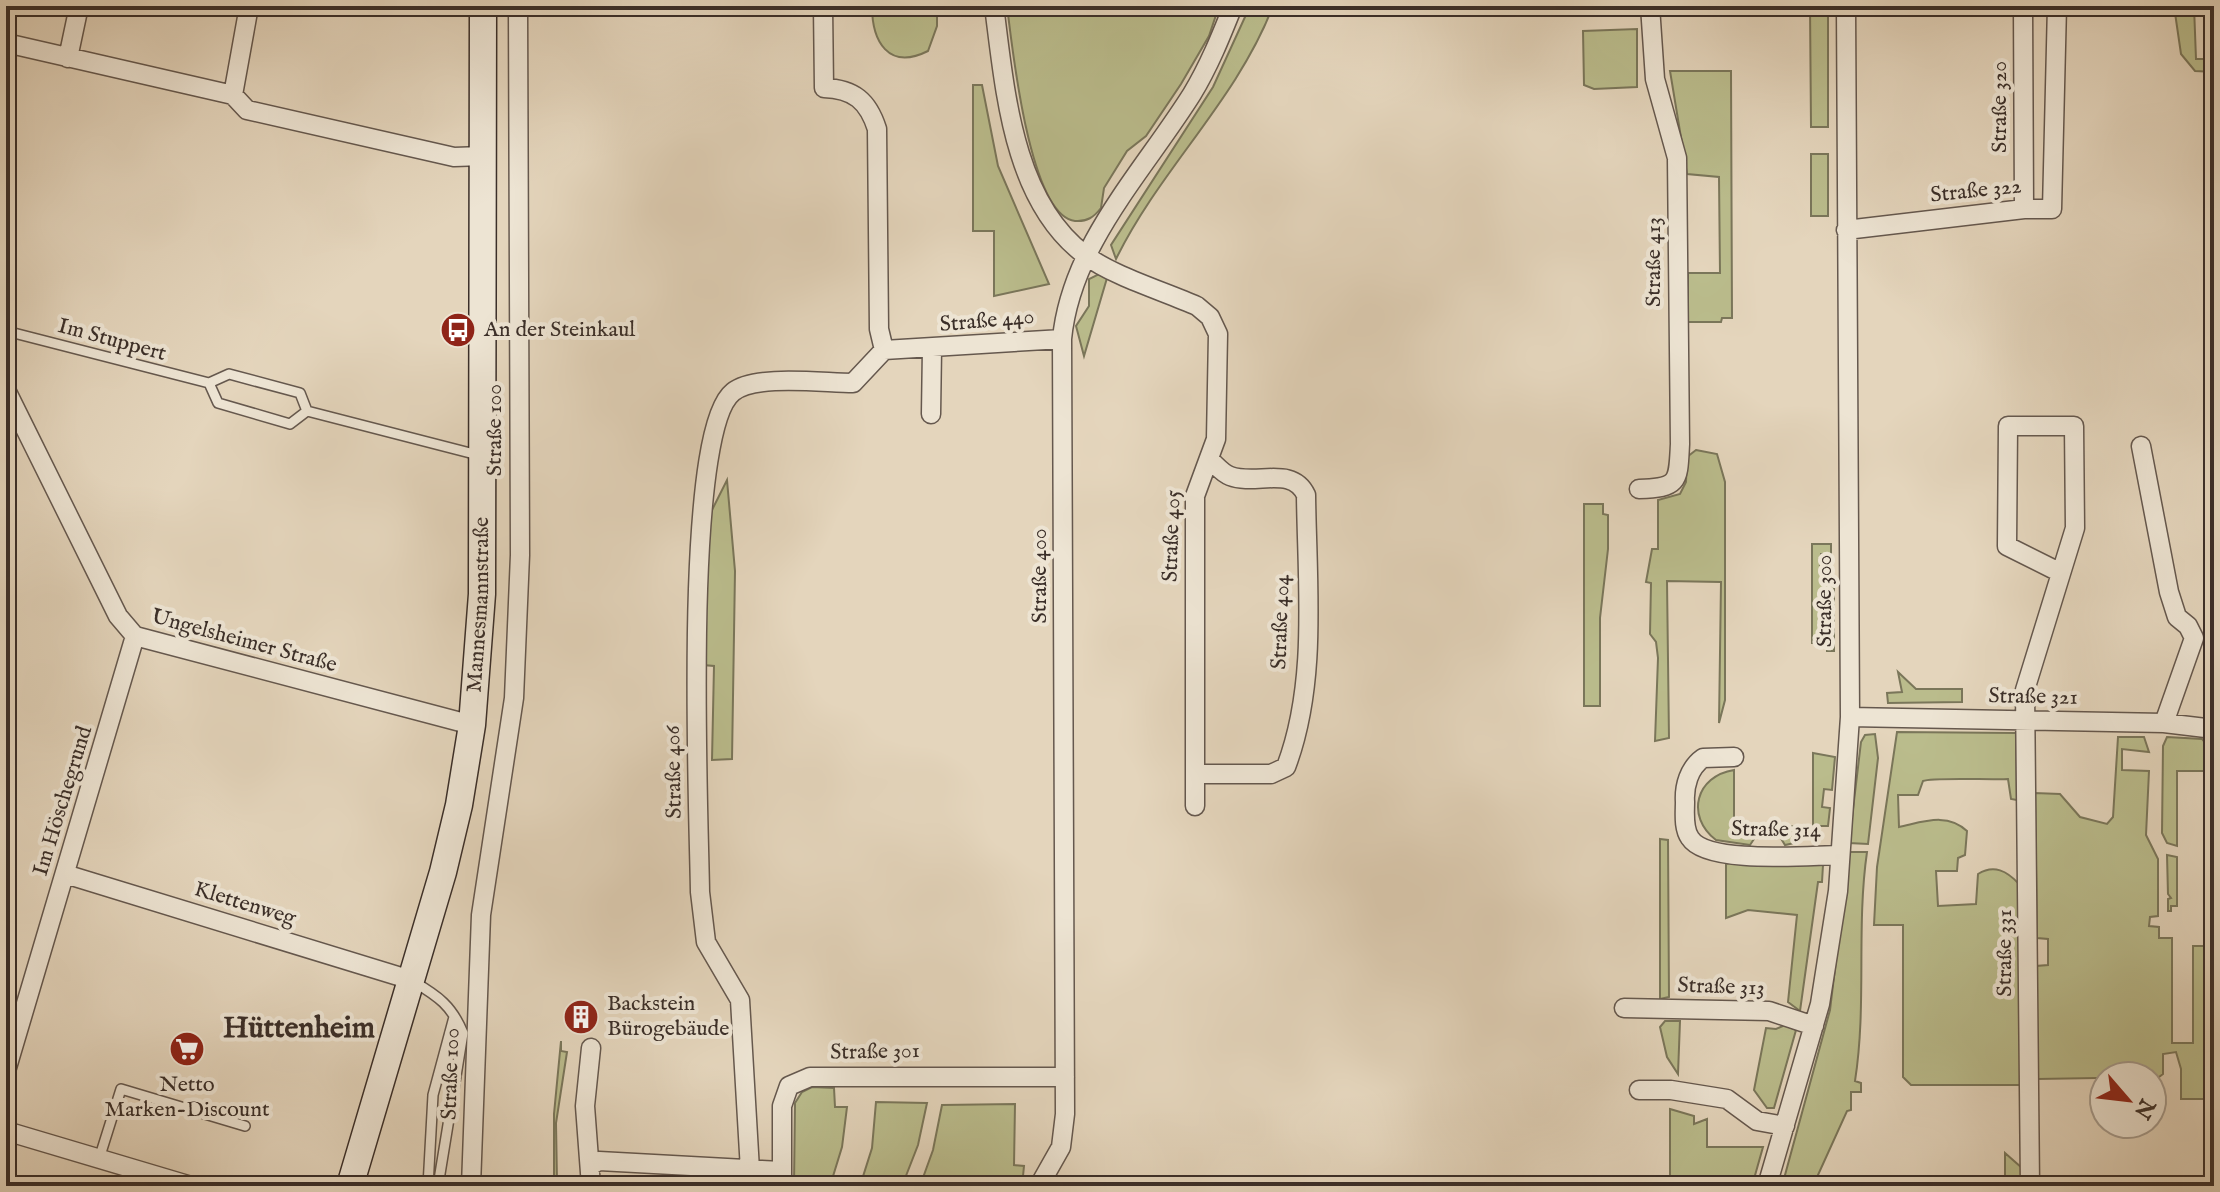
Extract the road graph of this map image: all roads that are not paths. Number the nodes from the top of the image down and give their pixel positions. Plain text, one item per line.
1 (79, 6) edge
2 (249, 6) edge
3 (483, 6) edge
4 (518, 6) edge
5 (823, 6) edge
6 (994, 6) edge
7 (1233, 6) edge
8 (1650, 6) edge
9 (1846, 6) edge
10 (2023, 6) edge
11 (2057, 6) edge
12 (6, 43) edge
13 (68, 58) junction
14 (233, 95) junction
15 (483, 156) junction
16 (2024, 209) junction
17 (1846, 230) junction
18 (1086, 256) junction
19 (6, 331) edge
20 (1062, 339) junction
21 (932, 349) junction
22 (884, 350) junction
23 (209, 383) junction
24 (6, 390) edge
25 (307, 411) junction
26 (931, 414) dead end
27 (2141, 446) dead end
28 (480, 456) junction
29 (1210, 460) junction
30 (1639, 489) dead end
31 (2061, 573) junction
32 (135, 636) junction
33 (1850, 717) junction
34 (2028, 721) junction
35 (2164, 723) junction
36 (472, 725) junction
37 (2214, 729) edge
38 (1734, 757) dead end
39 (1195, 774) junction
40 (1195, 806) dead end
41 (1840, 855) junction
42 (65, 874) junction
43 (411, 980) junction
44 (1624, 1008) dead end
45 (454, 1012) junction
46 (1814, 1026) junction
47 (591, 1048) dead end
48 (6, 1071) edge
49 (1065, 1077) junction
50 (1639, 1090) dead end
51 (245, 1126) dead end
52 (1785, 1126) junction
53 (6, 1131) edge
54 (99, 1159) junction
55 (592, 1165) junction
56 (750, 1170) junction
57 (782, 1178) edge
58 (191, 1186) edge
59 (350, 1186) edge
60 (428, 1186) edge
61 (438, 1186) edge
62 (471, 1186) edge
63 (591, 1186) edge
64 (1039, 1186) edge
65 (1767, 1186) edge
66 (2030, 1186) edge

1 - 13 street
2 - 14 street
3 - 15 main road, Mannesmannstraße
4 - 62 street, Straße 100
5 - 22 street
6 - 18 street
7 - 18 street, Straße 400
8 - 30 street, Straße 413
9 - 17 street, Straße 300
10 - 16 street, Straße 320
11 - 16 street, Straße 322
12 - 13 street
13 - 14 street
14 - 15 street
15 - 28 main road, Mannesmannstraße
16 - 17 street, Straße 322
17 - 33 street, Straße 300
18 - 20 street, Straße 400
18 - 29 street, Straße 405
19 - 23 lane, Im Stuppert
20 - 21 street, Straße 440
20 - 49 street, Straße 400
21 - 22 street
21 - 26 street, Straße 440
22 - 56 street, Straße 406
23 - 25 lane, Im Stuppert
23 - 25 lane, Im Stuppert
24 - 32 street, Ungelsheimer Straße
25 - 28 lane, Im Stuppert
27 - 35 street
28 - 36 main road, Mannesmannstraße
29 - 39 street, Straße 405
29 - 39 street, Straße 404
31 - 31 street
31 - 34 street
32 - 36 street, Ungelsheimer Straße
32 - 42 street, Im Höschegrund
33 - 34 street, Straße 321
33 - 41 street, Straße 300
34 - 35 street, Straße 321
34 - 66 street, Straße 331
35 - 37 street, Straße 321
36 - 43 main road, Mannesmannstraße
38 - 41 street, Straße 314
39 - 40 street, Straße 405
41 - 46 street, Straße 300
42 - 43 street, Klettenweg
42 - 48 street, Im Höschegrund
43 - 45 lane
43 - 59 main road, Mannesmannstraße
44 - 46 street, Straße 313
45 - 60 lane
45 - 61 lane
46 - 52 street, Straße 300
47 - 55 street
49 - 57 street, Straße 301
49 - 64 street, Straße 400
50 - 52 street
51 - 54 lane
52 - 65 street, Straße 300
53 - 54 street
54 - 58 street
55 - 56 street
55 - 63 street
56 - 57 street

